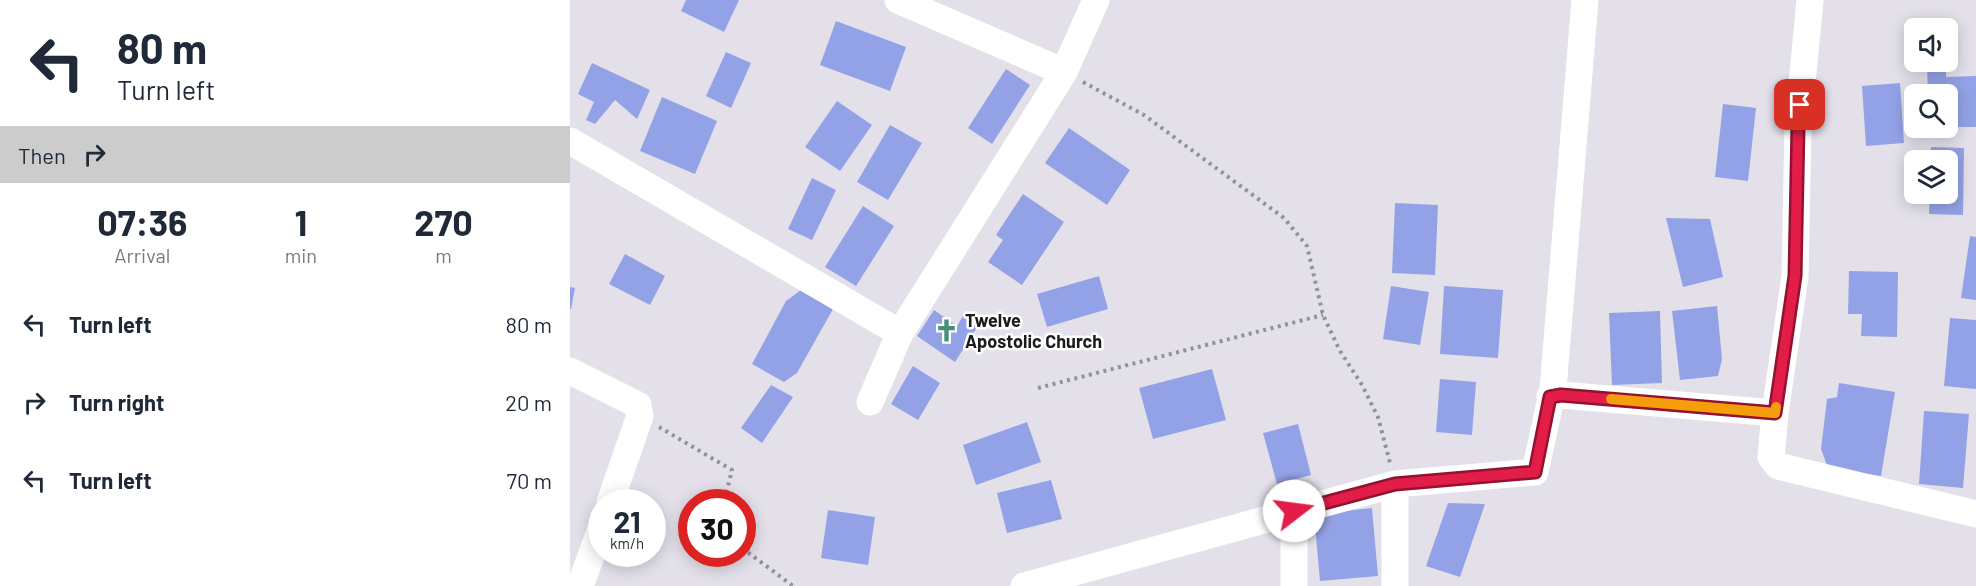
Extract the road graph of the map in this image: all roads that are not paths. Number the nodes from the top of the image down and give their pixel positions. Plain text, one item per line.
1 (898, 0) edge
2 (1096, 0) edge
3 (1585, 0) edge
4 (1810, 0) edge
5 (1064, 72) junction
6 (570, 141) edge
7 (900, 333) junction
8 (570, 371) edge
9 (1550, 397) junction
10 (870, 402) dead end
11 (1775, 413) junction
12 (1395, 484) junction
13 (615, 489) edge
14 (1294, 511) junction
15 (1976, 514) edge
16 (588, 564) edge
17 (580, 586) edge
18 (1024, 586) edge
19 (1294, 586) edge
20 (1395, 586) edge

1 - 5 street
2 - 5 street
3 - 9 street
4 - 11 street
5 - 7 street
6 - 7 street
7 - 10 street
8 - 13 street
9 - 11 street
9 - 12 street
11 - 15 street
12 - 14 street
12 - 20 street
14 - 18 street
14 - 19 street
16 - 17 street

